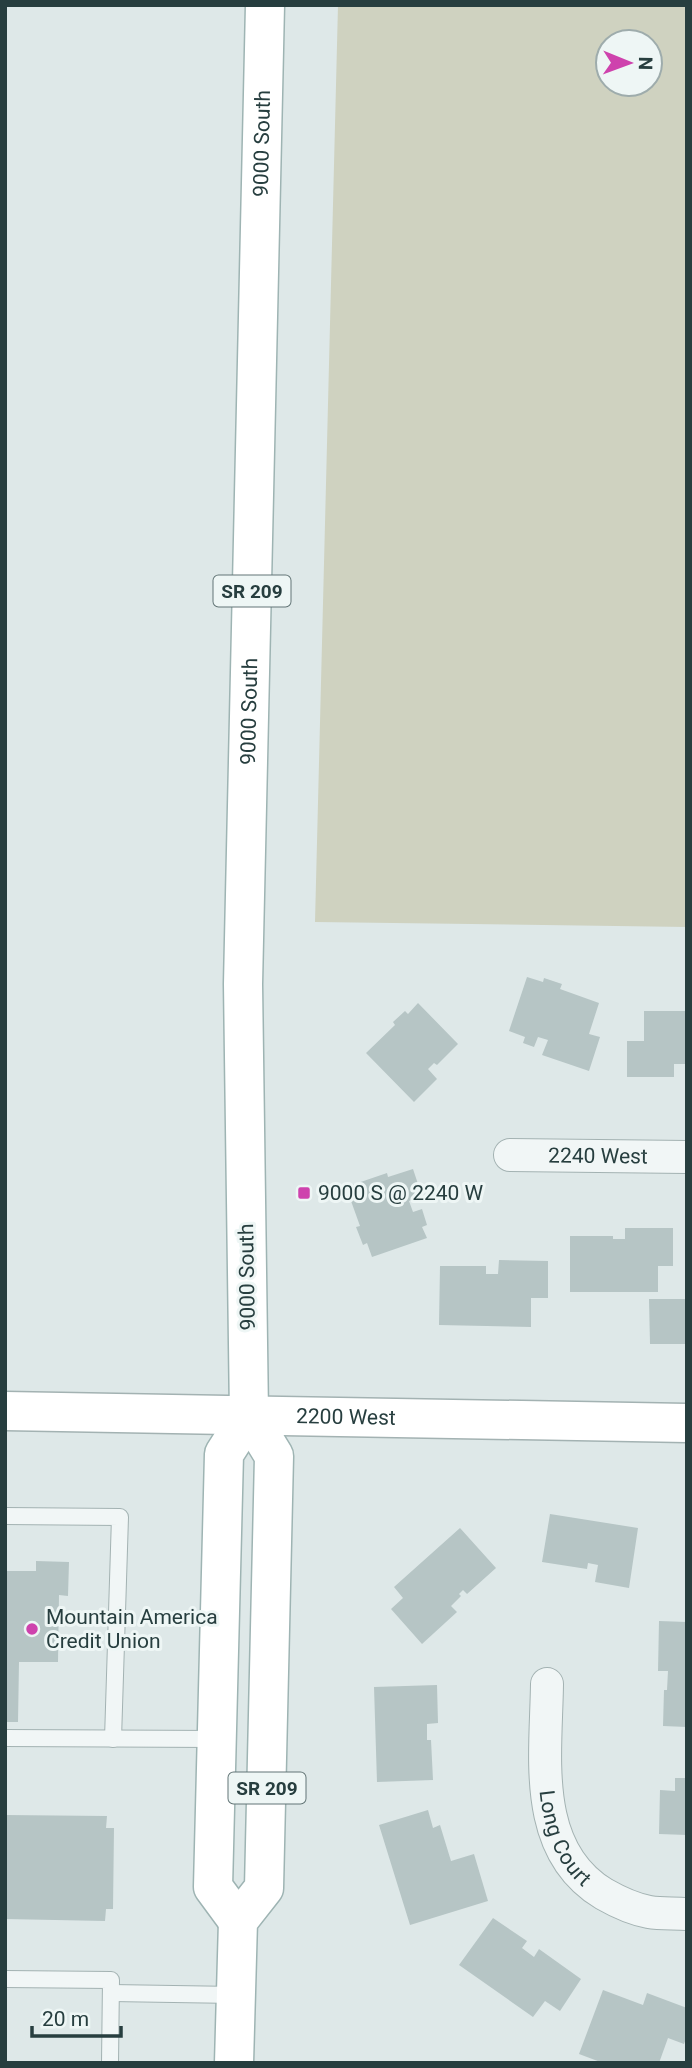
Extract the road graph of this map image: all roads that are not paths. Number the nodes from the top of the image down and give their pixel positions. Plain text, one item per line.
1 (265, 5) edge
2 (510, 1155) dead end
3 (687, 1157) edge
4 (5, 1411) edge
5 (249, 1415) junction
6 (687, 1423) edge
7 (5, 1516) edge
8 (547, 1684) dead end
9 (5, 1738) edge
10 (113, 1739) junction
11 (216, 1739) junction
12 (687, 1914) edge
13 (238, 1922) junction
14 (5, 1979) edge
15 (111, 1993) junction
16 (236, 1995) junction
17 (110, 2063) edge
18 (234, 2063) edge

1 - 5 main road, 9000 South / SR 209
2 - 3 street, 2240 West
4 - 5 main road, 2200 West
5 - 6 main road, 2200 West
5 - 11 main road, SR 209
5 - 13 main road, 9000 South / SR 209
7 - 10 lane
8 - 12 street, Long Court
9 - 10 lane
10 - 11 lane
11 - 13 main road, SR 209
13 - 16 main road
14 - 15 lane
15 - 16 lane
15 - 17 lane
16 - 18 main road

